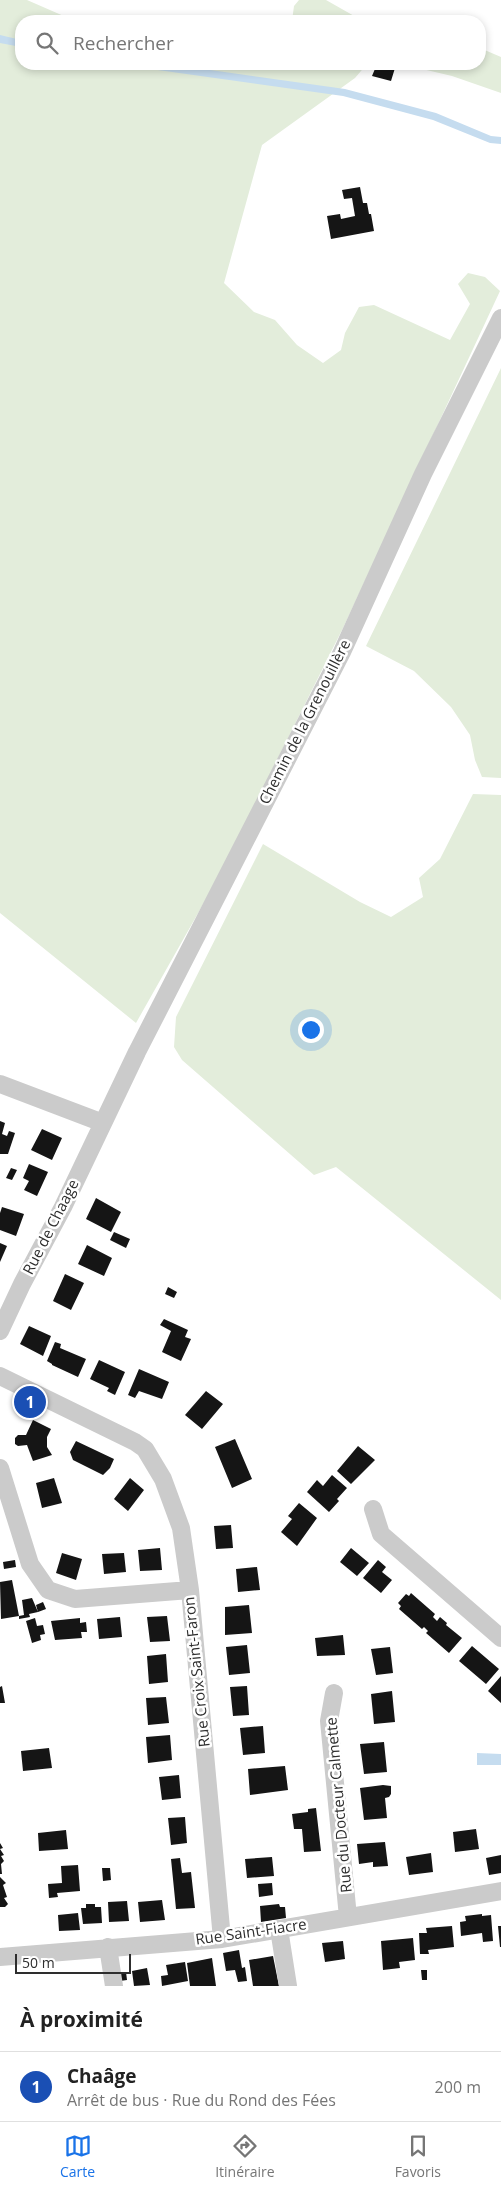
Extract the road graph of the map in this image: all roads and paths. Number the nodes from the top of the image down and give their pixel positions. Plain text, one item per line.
1 (501, 318) edge
2 (0, 1084) edge
3 (103, 1123) junction
4 (0, 1330) edge
5 (0, 1376) edge
6 (0, 1468) edge
7 (374, 1508) dead end
8 (190, 1590) junction
9 (501, 1638) edge
10 (334, 1693) dead end
11 (501, 1891) edge
12 (348, 1917) junction
13 (279, 1929) junction
14 (222, 1939) junction
15 (108, 1947) junction
16 (0, 1957) edge
17 (114, 1986) edge
18 (288, 1986) edge

1 - 3 street, Chemin de la Grenouillère
2 - 3 street
3 - 4 street, Rue de Chaage
5 - 8 street
6 - 8 street, Rue Croix Saint-Faron
7 - 9 street
8 - 14 street, Rue Croix Saint-Faron
10 - 12 street, Rue du Docteur Calmette
11 - 12 street, Rue Saint-Fiacre
12 - 13 street, Rue Saint-Fiacre
13 - 14 street, Rue Saint-Fiacre
13 - 18 street
14 - 15 street, Rue Saint-Fiacre
15 - 16 street, Rue Saint-Fiacre
15 - 17 street

